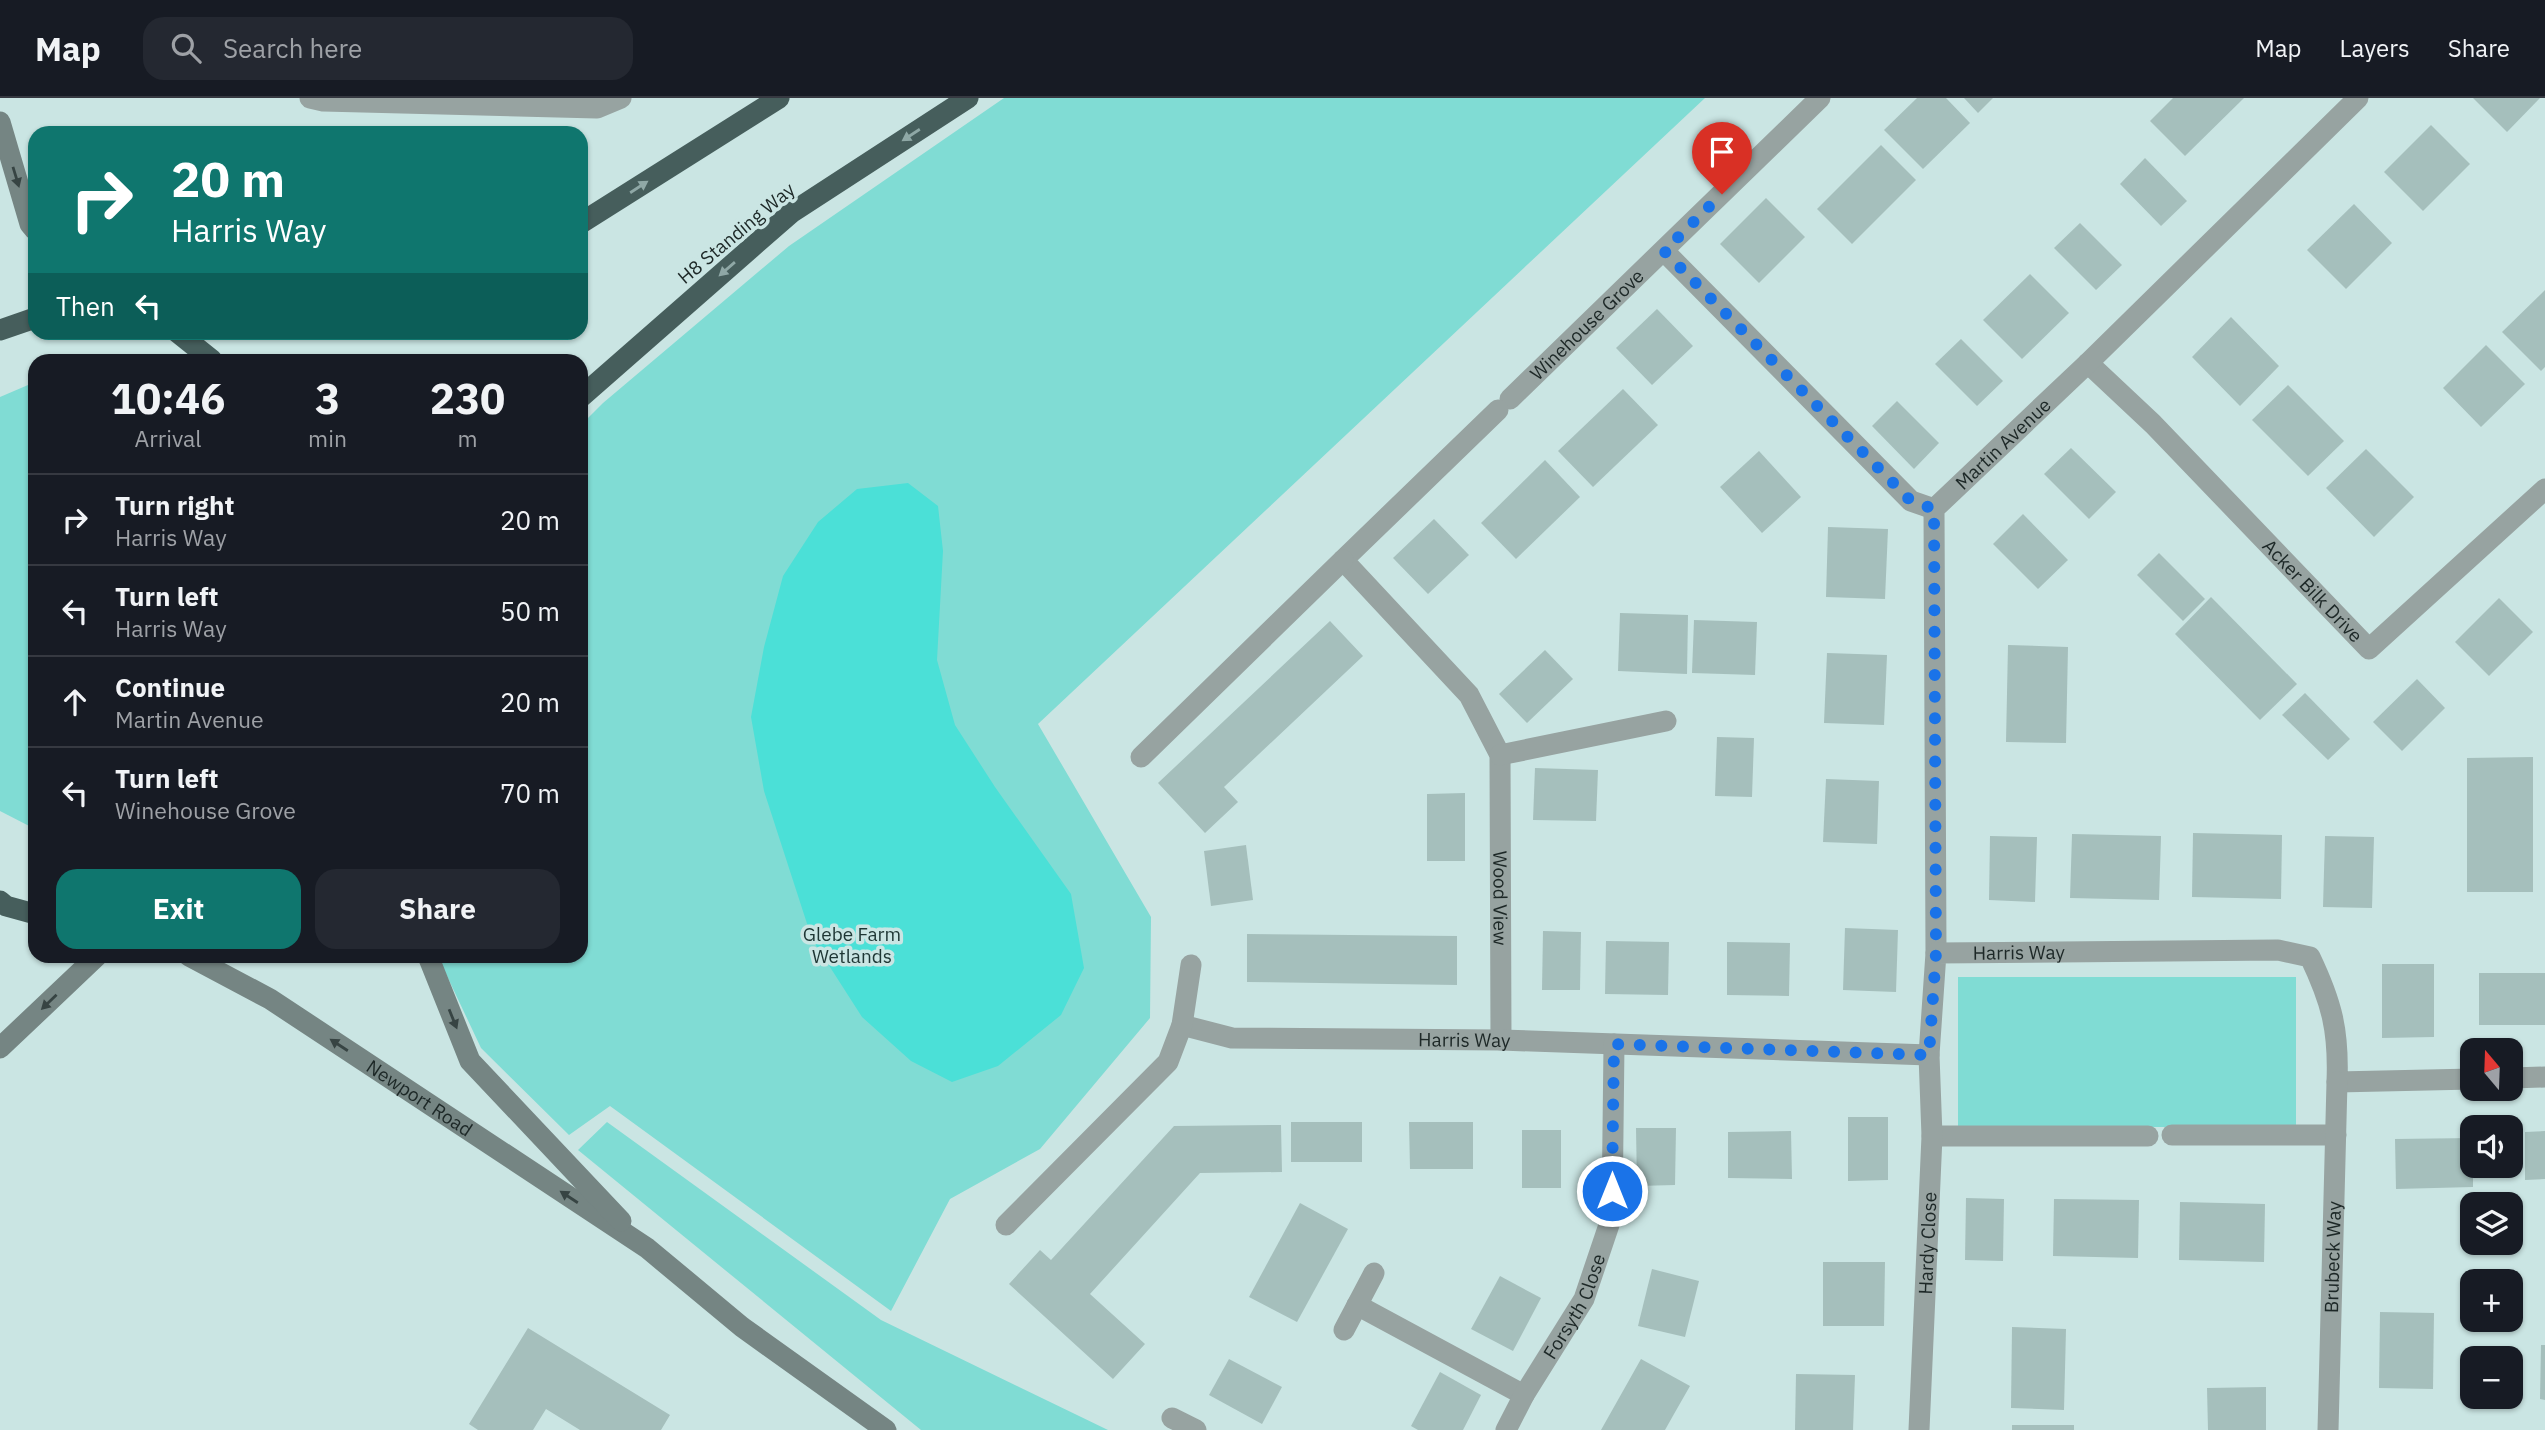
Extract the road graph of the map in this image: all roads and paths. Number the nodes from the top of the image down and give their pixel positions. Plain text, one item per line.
1 (310, 98) edge
2 (621, 98) edge
3 (968, 98) edge
4 (1820, 98) edge
5 (2358, 98) edge
6 (775, 100) edge
7 (0, 122) edge
8 (28, 217) edge
9 (588, 219) edge
10 (1664, 251) junction
11 (28, 320) edge
12 (0, 330) edge
13 (187, 340) edge
14 (204, 354) edge
15 (2088, 363) junction
16 (588, 391) edge
17 (2545, 489) edge
18 (1934, 509) junction
19 (1343, 560) junction
20 (1666, 721) dead end
21 (1500, 755) junction
22 (1141, 757) dead end
23 (0, 901) edge
24 (28, 912) edge
25 (1936, 953) junction
26 (90, 963) edge
27 (202, 963) edge
28 (431, 963) edge
29 (1191, 965) dead end
30 (1182, 1025) junction
31 (1501, 1041) junction
32 (1614, 1044) junction
33 (0, 1048) edge
34 (1929, 1055) junction
35 (2545, 1077) edge
36 (2524, 1078) edge
37 (2460, 1079) edge
38 (2337, 1083) junction
39 (2172, 1135) dead end
40 (2336, 1135) junction
41 (1932, 1136) junction
42 (2148, 1136) dead end
43 (1006, 1225) dead end
44 (647, 1248) junction
45 (1374, 1273) dead end
46 (1357, 1305) junction
47 (1343, 1330) dead end
48 (1524, 1395) junction
49 (1172, 1418) dead end
50 (886, 1430) edge
51 (1196, 1430) edge
52 (1506, 1430) edge
53 (1919, 1430) edge
54 (2328, 1430) edge

1 - 2 street
3 -> 16 highway, H8 Standing Way
4 - 10 street, Winehouse Grove
5 - 15 street, Martin Avenue
9 -> 6 highway
7 -> 8 street
10 - 18 street
10 - 19 street, Winehouse Grove
11 - 12 highway
13 - 14 highway
15 - 17 street, Acker Bilk Drive
15 - 18 street, Martin Avenue
18 - 25 street
19 - 21 street, Wood View
19 - 22 street
20 - 21 street
21 - 31 street, Wood View
23 - 24 highway
25 - 34 street
25 - 38 street, Harris Way
26 -> 33 street
44 -> 27 street, Newport Road
28 -> 44 street, Newport Road
29 - 30 street
30 - 31 street, Harris Way
30 - 43 street
31 - 32 street, Harris Way
32 - 34 street, Harris Way
32 - 48 street, Forsyth Close
34 - 41 street, Hardy Close
35 - 36 street
37 - 38 street
38 - 40 street, Brubeck Way
39 - 40 street
40 - 54 street, Brubeck Way
41 - 42 street
41 - 53 street, Hardy Close
44 - 50 street, Newport Road
45 - 46 street
46 - 47 street
46 - 48 street
48 - 52 street, Forsyth Close
49 - 51 street

